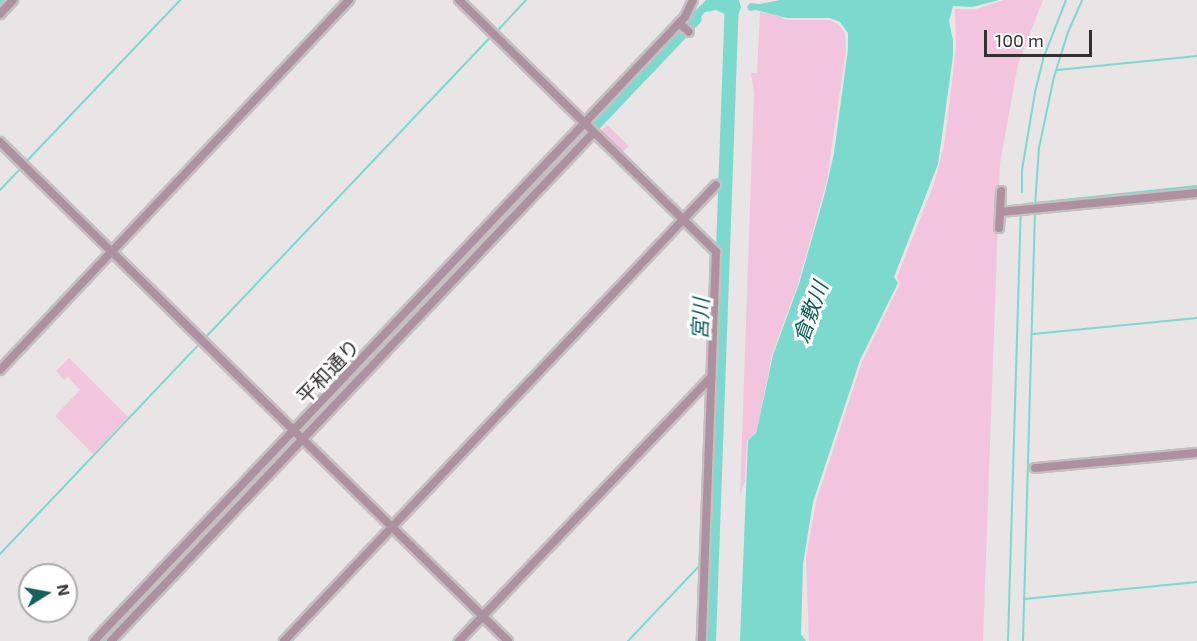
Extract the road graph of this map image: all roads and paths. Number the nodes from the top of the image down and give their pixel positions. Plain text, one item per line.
1 (13, 0) edge
2 (349, 0) edge
3 (459, 0) edge
4 (693, 0) edge
5 (0, 14) edge
6 (680, 24) junction
7 (688, 32) dead end
8 (589, 128) junction
9 (0, 142) edge
10 (716, 185) dead end
11 (1000, 191) dead end
12 (1197, 193) edge
13 (1000, 212) junction
14 (681, 218) junction
15 (999, 228) dead end
16 (113, 254) junction
17 (0, 370) edge
18 (711, 374) junction
19 (294, 432) junction
20 (302, 439) junction
21 (1197, 453) edge
22 (1035, 468) dead end
23 (390, 525) junction
24 (481, 615) junction
25 (94, 641) edge
26 (111, 641) edge
27 (284, 641) edge
28 (459, 641) edge
29 (508, 641) edge
30 (702, 641) edge

1 - 5 street
2 - 16 street
3 - 8 street
4 - 6 street
6 - 7 street
6 - 8 street
8 - 14 street
8 - 19 street, 平和通り
8 - 20 street
9 - 16 street
10 - 14 street
11 - 13 street
12 - 13 street
13 - 15 street
14 - 18 street
14 - 23 street
16 - 17 street
16 - 19 street
18 - 24 street
18 - 30 street
19 - 20 street
19 - 25 street, 平和通り
20 - 23 street
20 - 26 street
21 - 22 street
23 - 24 street
23 - 27 street
24 - 28 street
24 - 29 street

